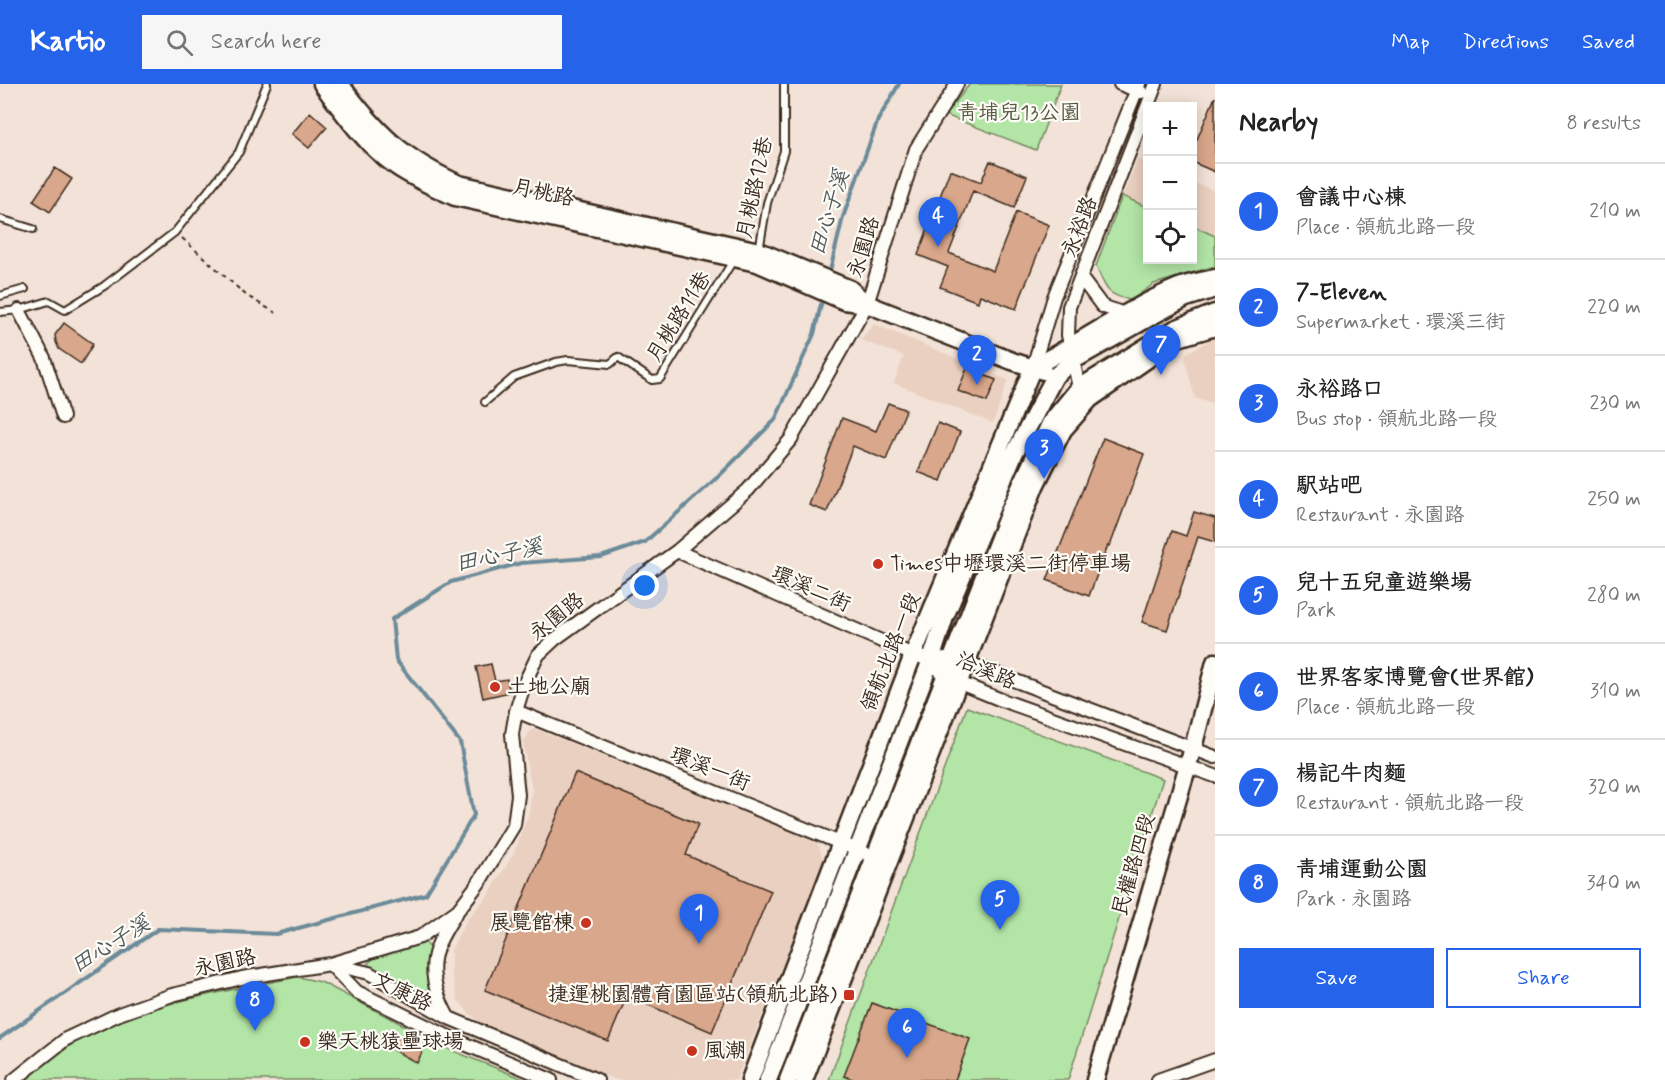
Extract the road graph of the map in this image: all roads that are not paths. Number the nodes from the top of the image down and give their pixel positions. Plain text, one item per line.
1 (267, 84) edge
2 (322, 84) edge
3 (340, 84) edge
4 (784, 84) edge
5 (957, 84) edge
6 (1120, 84) edge
7 (1156, 84) edge
8 (1138, 87) edge
9 (1150, 97) junction
10 (545, 210) junction
11 (0, 219) edge
12 (33, 229) dead end
13 (758, 257) junction
14 (735, 258) junction
15 (1081, 278) junction
16 (1215, 278) edge
17 (25, 289) dead end
18 (1215, 290) edge
19 (0, 296) edge
20 (867, 304) junction
21 (19, 310) junction
22 (0, 312) edge
23 (1215, 313) edge
24 (1124, 314) junction
25 (1215, 327) edge
26 (1072, 354) junction
27 (1033, 367) junction
28 (1055, 376) junction
29 (1084, 393) junction
30 (485, 402) dead end
31 (63, 417) dead end
32 (677, 551) junction
33 (913, 655) junction
34 (931, 660) junction
35 (960, 660) junction
36 (1215, 662) edge
37 (952, 680) junction
38 (516, 711) junction
39 (1193, 748) junction
40 (1215, 757) edge
41 (1187, 766) junction
42 (1215, 776) edge
43 (842, 843) junction
44 (858, 850) junction
45 (883, 860) junction
46 (458, 910) junction
47 (330, 964) junction
48 (449, 1018) junction
49 (453, 1039) junction
50 (1215, 1060) edge
51 (14, 1080) edge
52 (551, 1080) edge
53 (597, 1080) edge
54 (750, 1080) edge
55 (768, 1080) edge
56 (788, 1080) edge
57 (804, 1080) edge
58 (1095, 1080) edge
59 (1158, 1080) edge

1 - 21 lane
2 - 10 street, 月桃路
3 - 10 street, 月桃路
4 - 13 lane, 月桃路12巷
5 - 20 street, 永園路
6 - 8 street
7 - 9 street, 永裕路
8 - 9 street
8 - 27 street, 永裕路
9 - 15 street, 永裕路
10 - 13 street, 月桃路
10 - 14 street, 月桃路
11 - 12 lane
13 - 14 street, 月桃路
13 - 20 street, 月桃路
14 - 30 lane, 月桃路11巷
15 - 24 street
15 - 26 street, 永裕路
16 - 24 street, 領航北路一段
17 - 19 lane
18 - 26 street, 領航北路一段
20 - 27 street
20 - 32 street, 永園路
21 - 22 lane
21 - 31 street
23 - 29 street
24 - 26 street, 領航北路一段
25 - 29 street
26 - 27 street, 領航北路一段
26 - 28 street, 領航北路一段
26 - 29 street, 永裕路
27 - 28 street
27 - 33 street, 領航北路一段
28 - 29 street
28 - 34 street, 領航北路一段
29 - 35 street
32 - 33 street, 環溪二街
32 - 38 street, 永園路
33 - 34 street, 環溪二街
33 - 43 street, 領航北路一段
34 - 35 street, 洽溪路
34 - 37 street, 洽溪路
34 - 44 street, 領航北路一段
35 - 37 street
35 - 39 street, 洽溪路
36 - 39 street, 民權路四段
37 - 41 street, 洽溪路
37 - 45 street
38 - 43 street, 環溪一街
38 - 46 street, 永園路
39 - 40 street, 洽溪路
39 - 41 street, 民權路四段
41 - 42 street, 洽溪路
41 - 58 street, 民權路四段
43 - 44 street, 環溪一街
43 - 54 street, 領航北路一段
44 - 45 street, 環溪一街
44 - 55 street, 領航北路一段
45 - 56 street
45 - 57 street
46 - 47 street, 永園路
46 - 48 street, 文康路
47 - 48 street, 文康路
47 - 49 street, 文康路
47 - 51 street, 永園路
48 - 49 street, 文康路
48 - 53 street, 文康路
49 - 52 street, 文康路
50 - 59 street

